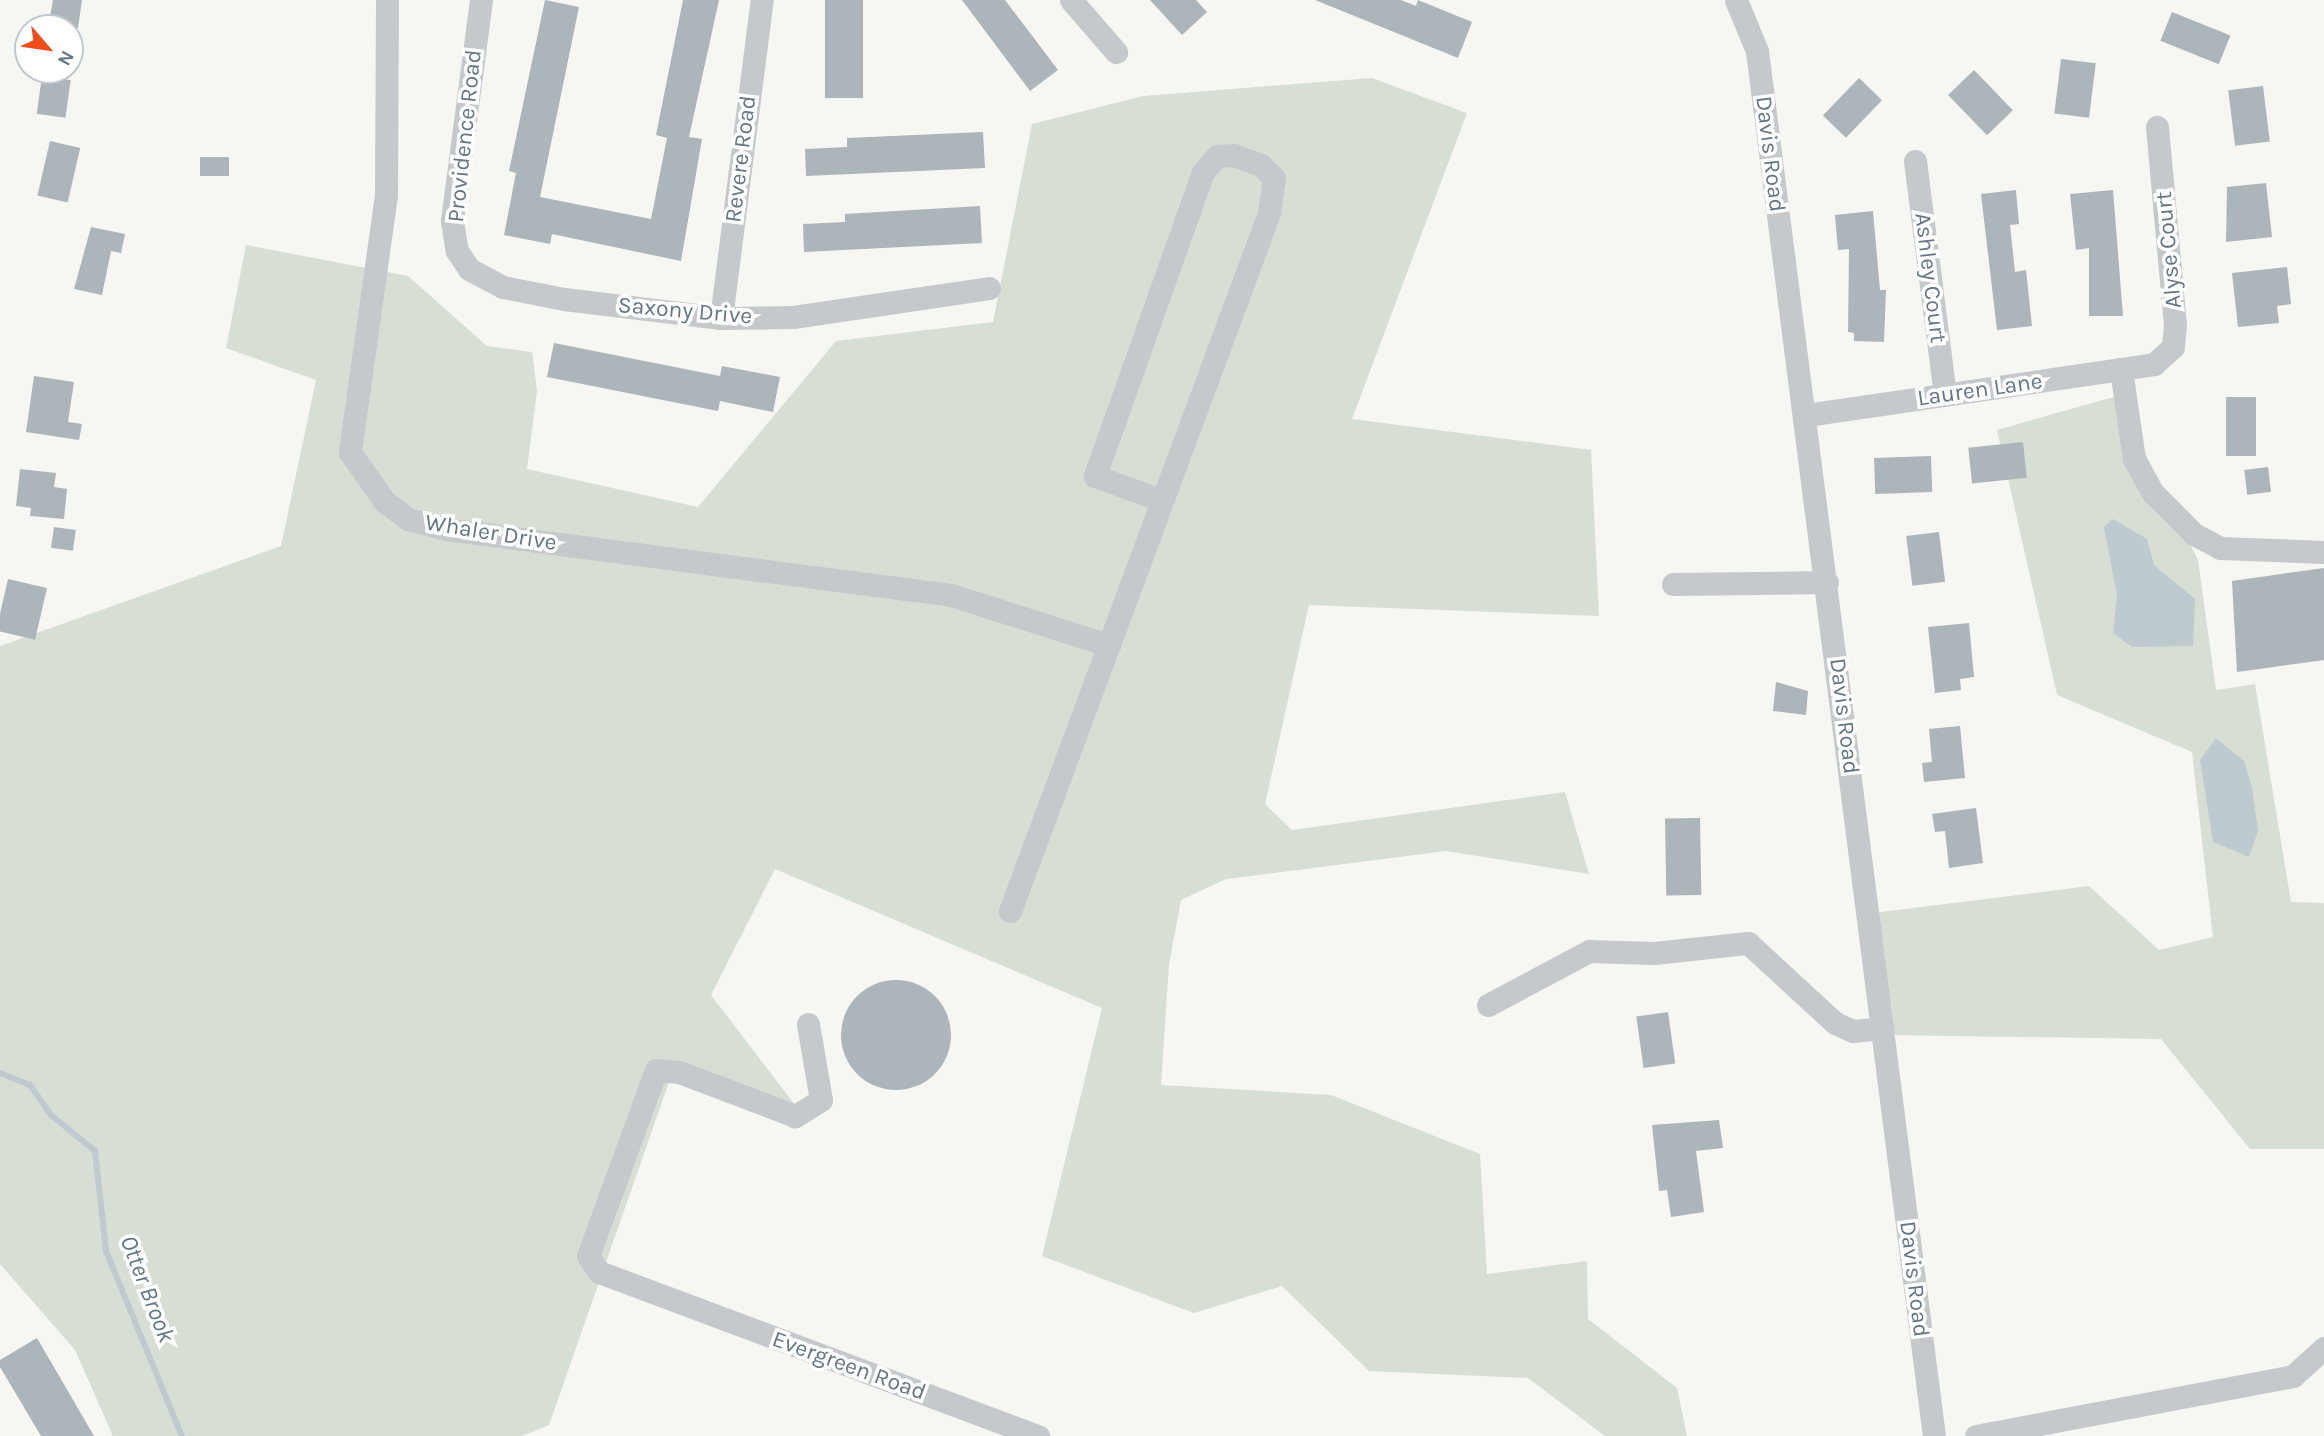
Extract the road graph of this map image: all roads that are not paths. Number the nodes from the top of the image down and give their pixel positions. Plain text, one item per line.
1 (387, 0) edge
2 (481, 0) edge
3 (762, 0) edge
4 (1071, 0) edge
5 (1736, 0) edge
6 (1116, 51) dead end
7 (2157, 127) dead end
8 (1915, 161) dead end
9 (469, 269) joint
10 (989, 288) dead end
11 (721, 318) junction
12 (2154, 364) joint
13 (2121, 369) junction
14 (1945, 395) junction
15 (1806, 415) junction
16 (1161, 500) junction
17 (2324, 552) edge
18 (1827, 582) junction
19 (1673, 584) dead end
20 (1109, 645) junction
21 (1010, 911) dead end
22 (1488, 1005) dead end
23 (808, 1024) dead end
24 (1883, 1028) junction
25 (2324, 1348) edge
26 (1038, 1436) edge
27 (1934, 1436) edge
28 (1976, 1436) edge

1 - 20 street, Whaler Drive
2 - 9 street, Providence Road
3 - 11 street, Revere Road
4 - 6 street
5 - 15 street, Davis Road
7 - 12 street, Alyse Court
8 - 14 street, Ashley Court
9 - 11 street, Saxony Drive
10 - 11 street, Saxony Drive
12 - 13 street, Lauren Lane
13 - 14 street, Lauren Lane
13 - 17 street
14 - 15 street, Lauren Lane
15 - 18 street, Davis Road
16 - 16 street
16 - 20 street
18 - 19 street
18 - 24 street, Davis Road
20 - 21 street
22 - 24 street
23 - 26 street, Evergreen Road
24 - 27 street, Davis Road
25 - 28 street

